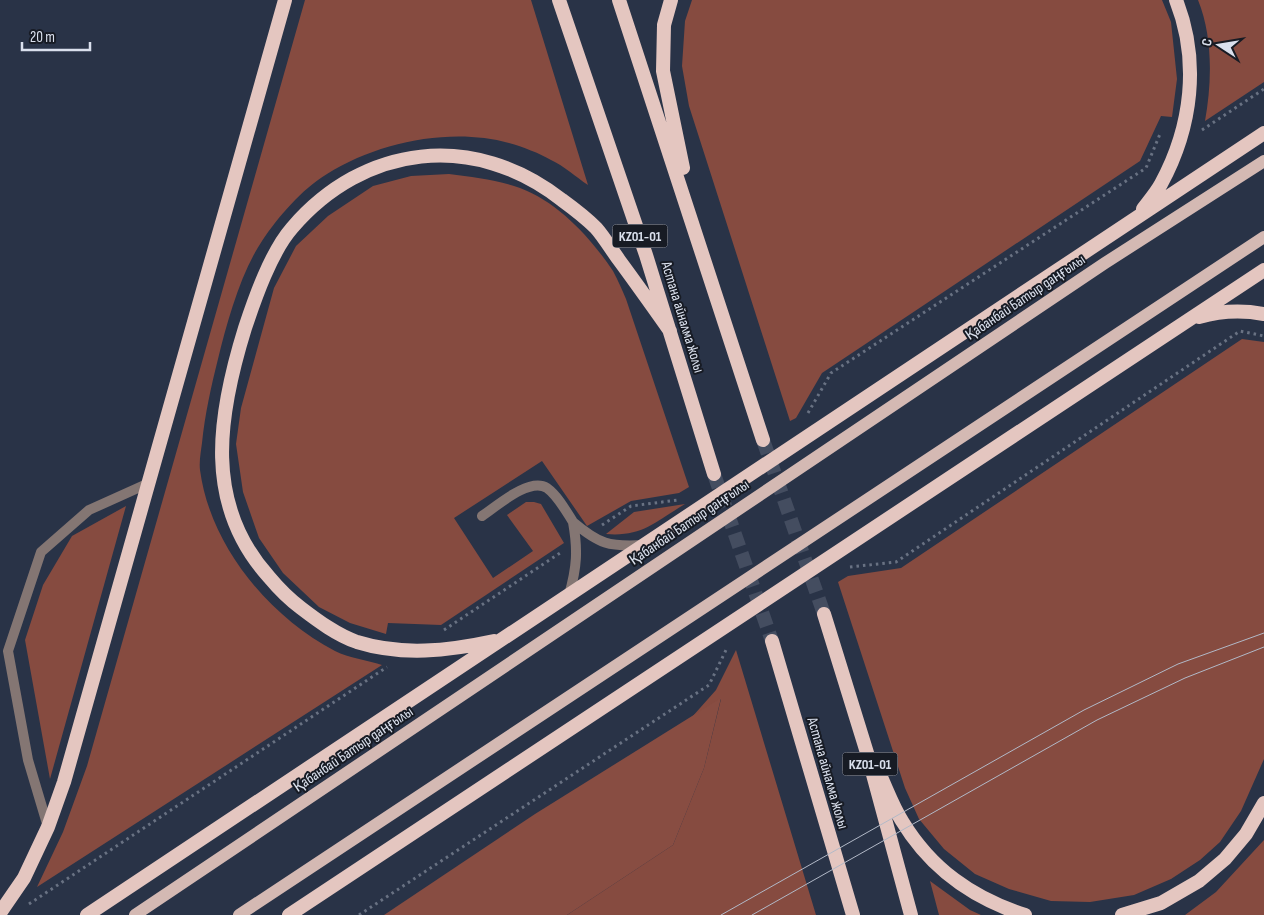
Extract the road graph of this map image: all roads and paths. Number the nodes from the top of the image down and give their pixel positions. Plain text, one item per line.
1 (285, 0) edge
2 (559, 0) edge
3 (619, 0) edge
4 (671, 0) edge
5 (1176, 0) edge
6 (1264, 89) edge
7 (1184, 127) junction
8 (1264, 133) edge
9 (1264, 161) edge
10 (1137, 217) junction
11 (1264, 237) edge
12 (698, 238) junction
13 (1264, 270) edge
14 (1264, 314) edge
15 (1189, 320) junction
16 (670, 331) junction
17 (806, 415) dead end
18 (763, 440) tunnel mouth
19 (714, 474) tunnel mouth
20 (149, 483) junction
21 (683, 500) dead end
22 (482, 516) dead end
23 (573, 522) junction
24 (588, 534) junction
25 (577, 542) junction
26 (644, 545) junction
27 (569, 595) junction
28 (824, 614) tunnel mouth
29 (443, 631) dead end
30 (502, 640) junction
31 (772, 641) tunnel mouth
32 (391, 649) junction
33 (861, 733) junction
34 (1264, 803) edge
35 (48, 827) junction
36 (836, 858) junction
37 (318, 895) junction
38 (3, 908) edge
39 (87, 915) edge
40 (135, 915) edge
41 (239, 915) edge
42 (289, 915) edge
43 (304, 915) edge
44 (845, 915) edge
45 (852, 915) edge
46 (911, 915) edge
47 (1025, 915) edge
48 (1122, 915) edge

1 - 20 highway
2 - 16 highway, Астана айналма жолы / KZ01-01
3 - 12 highway
4 - 12 highway
5 - 7 highway
6 - 7 path
7 - 10 highway
7 - 17 path
8 - 10 highway
9 - 40 main road, Қабанбай Батыр даңғылы
10 - 26 highway
11 - 41 main road
12 - 18 highway
13 - 15 highway
14 - 15 highway
15 - 37 highway
16 - 19 highway, Астана айналма жолы / KZ01-01
16 - 32 highway
20 - 35 highway
20 - 35 lane
21 - 24 path
22 - 23 lane
23 - 24 lane
23 - 25 lane
24 - 26 lane
25 - 27 lane
25 - 29 path
26 - 27 highway
27 - 30 highway
28 - 33 highway, KZ01-01
30 - 32 highway
30 - 39 highway
31 - 36 highway, Астана айналма жолы
32 - 38 path
33 - 46 highway, KZ01-01
33 - 47 highway
34 - 48 highway
35 - 38 highway
36 - 44 highway
36 - 45 highway, Астана айналма жолы
37 - 42 highway
37 - 43 highway

